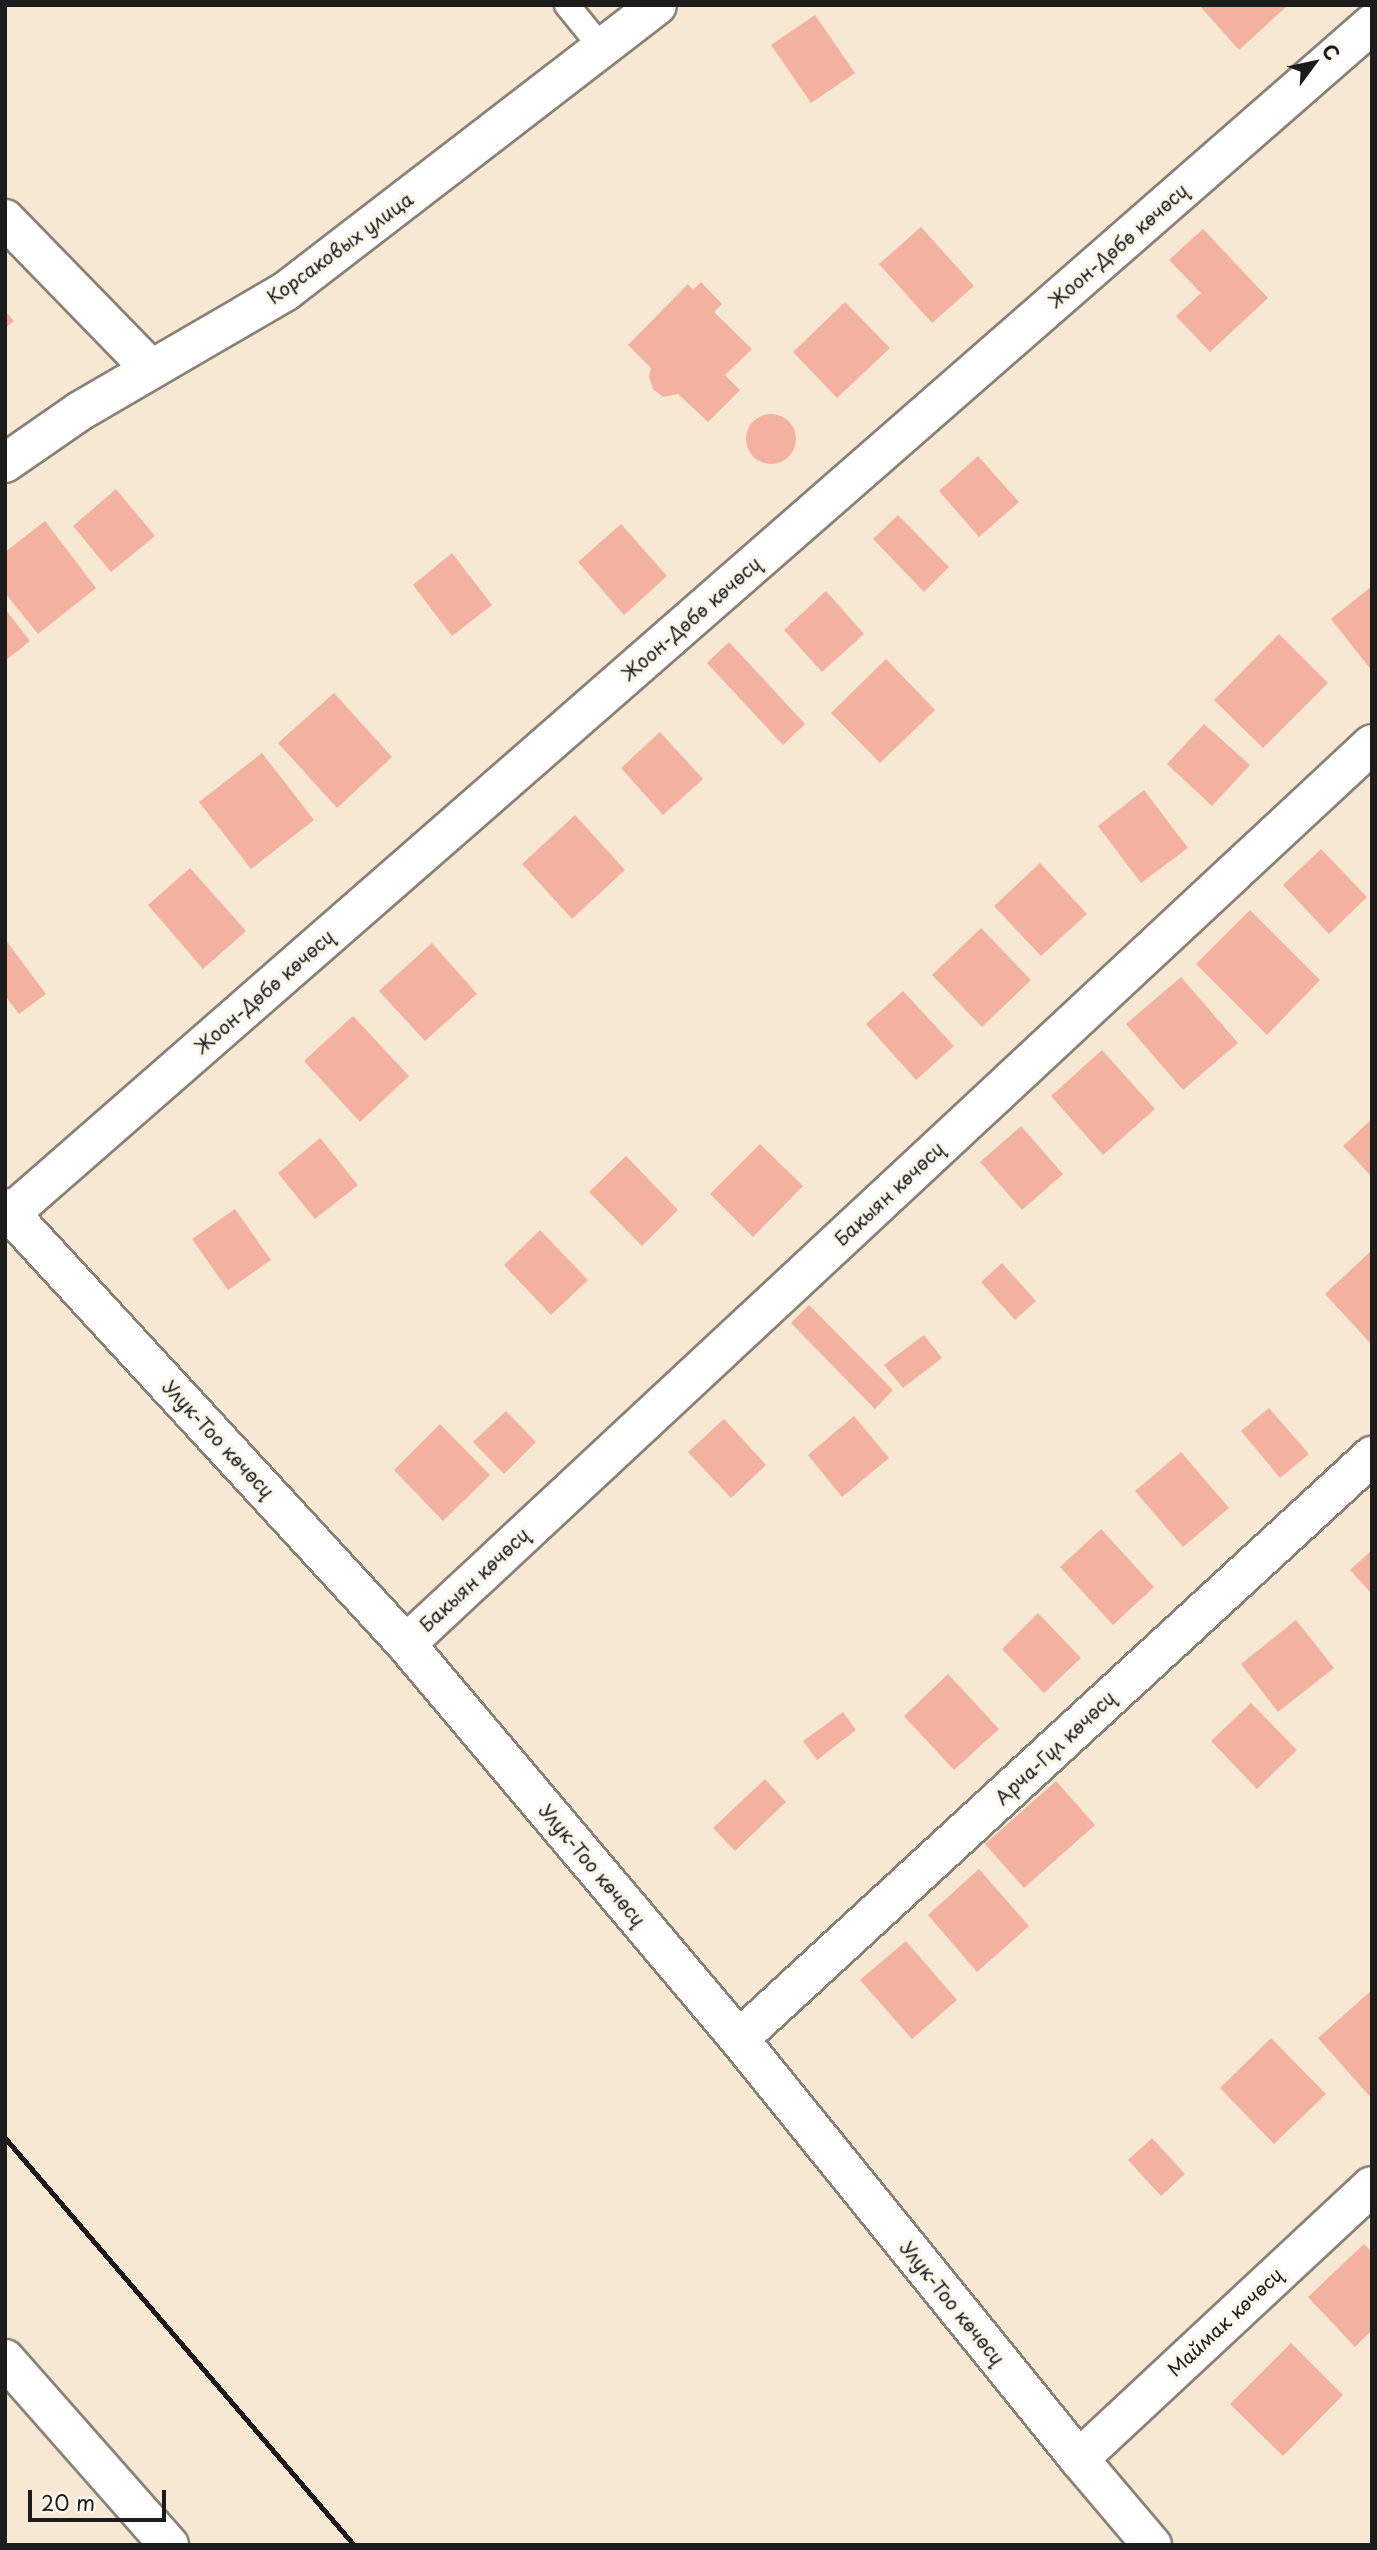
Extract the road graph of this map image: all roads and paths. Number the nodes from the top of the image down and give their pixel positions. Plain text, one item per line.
1 (567, 5) edge
2 (657, 5) edge
3 (1372, 24) edge
4 (602, 48) junction
5 (5, 219) edge
6 (151, 369) junction
7 (5, 463) edge
8 (1372, 744) edge
9 (8, 1211) edge
10 (1372, 1456) edge
11 (406, 1644) junction
12 (739, 2039) junction
13 (1372, 2186) edge
14 (5, 2359) edge
15 (1079, 2459) junction
16 (169, 2545) edge
17 (1152, 2545) edge

1 - 4 lane
2 - 4 street, Корсаковых улица
3 - 9 street, Жоон-Дөбө көчөсү
4 - 6 street, Корсаковых улица
5 - 6 street
6 - 7 street, Корсаковых улица
8 - 11 street, Бакыян көчөсү
9 - 11 street, Улук-Тоо көчөсү
10 - 12 street, Арча-Гүл көчөсү
11 - 12 street, Улук-Тоо көчөсү
12 - 15 street, Улук-Тоо көчөсү
13 - 15 street, Маймак көчөсү
14 - 16 street
15 - 17 street, Улук-Тоо көчөсү

